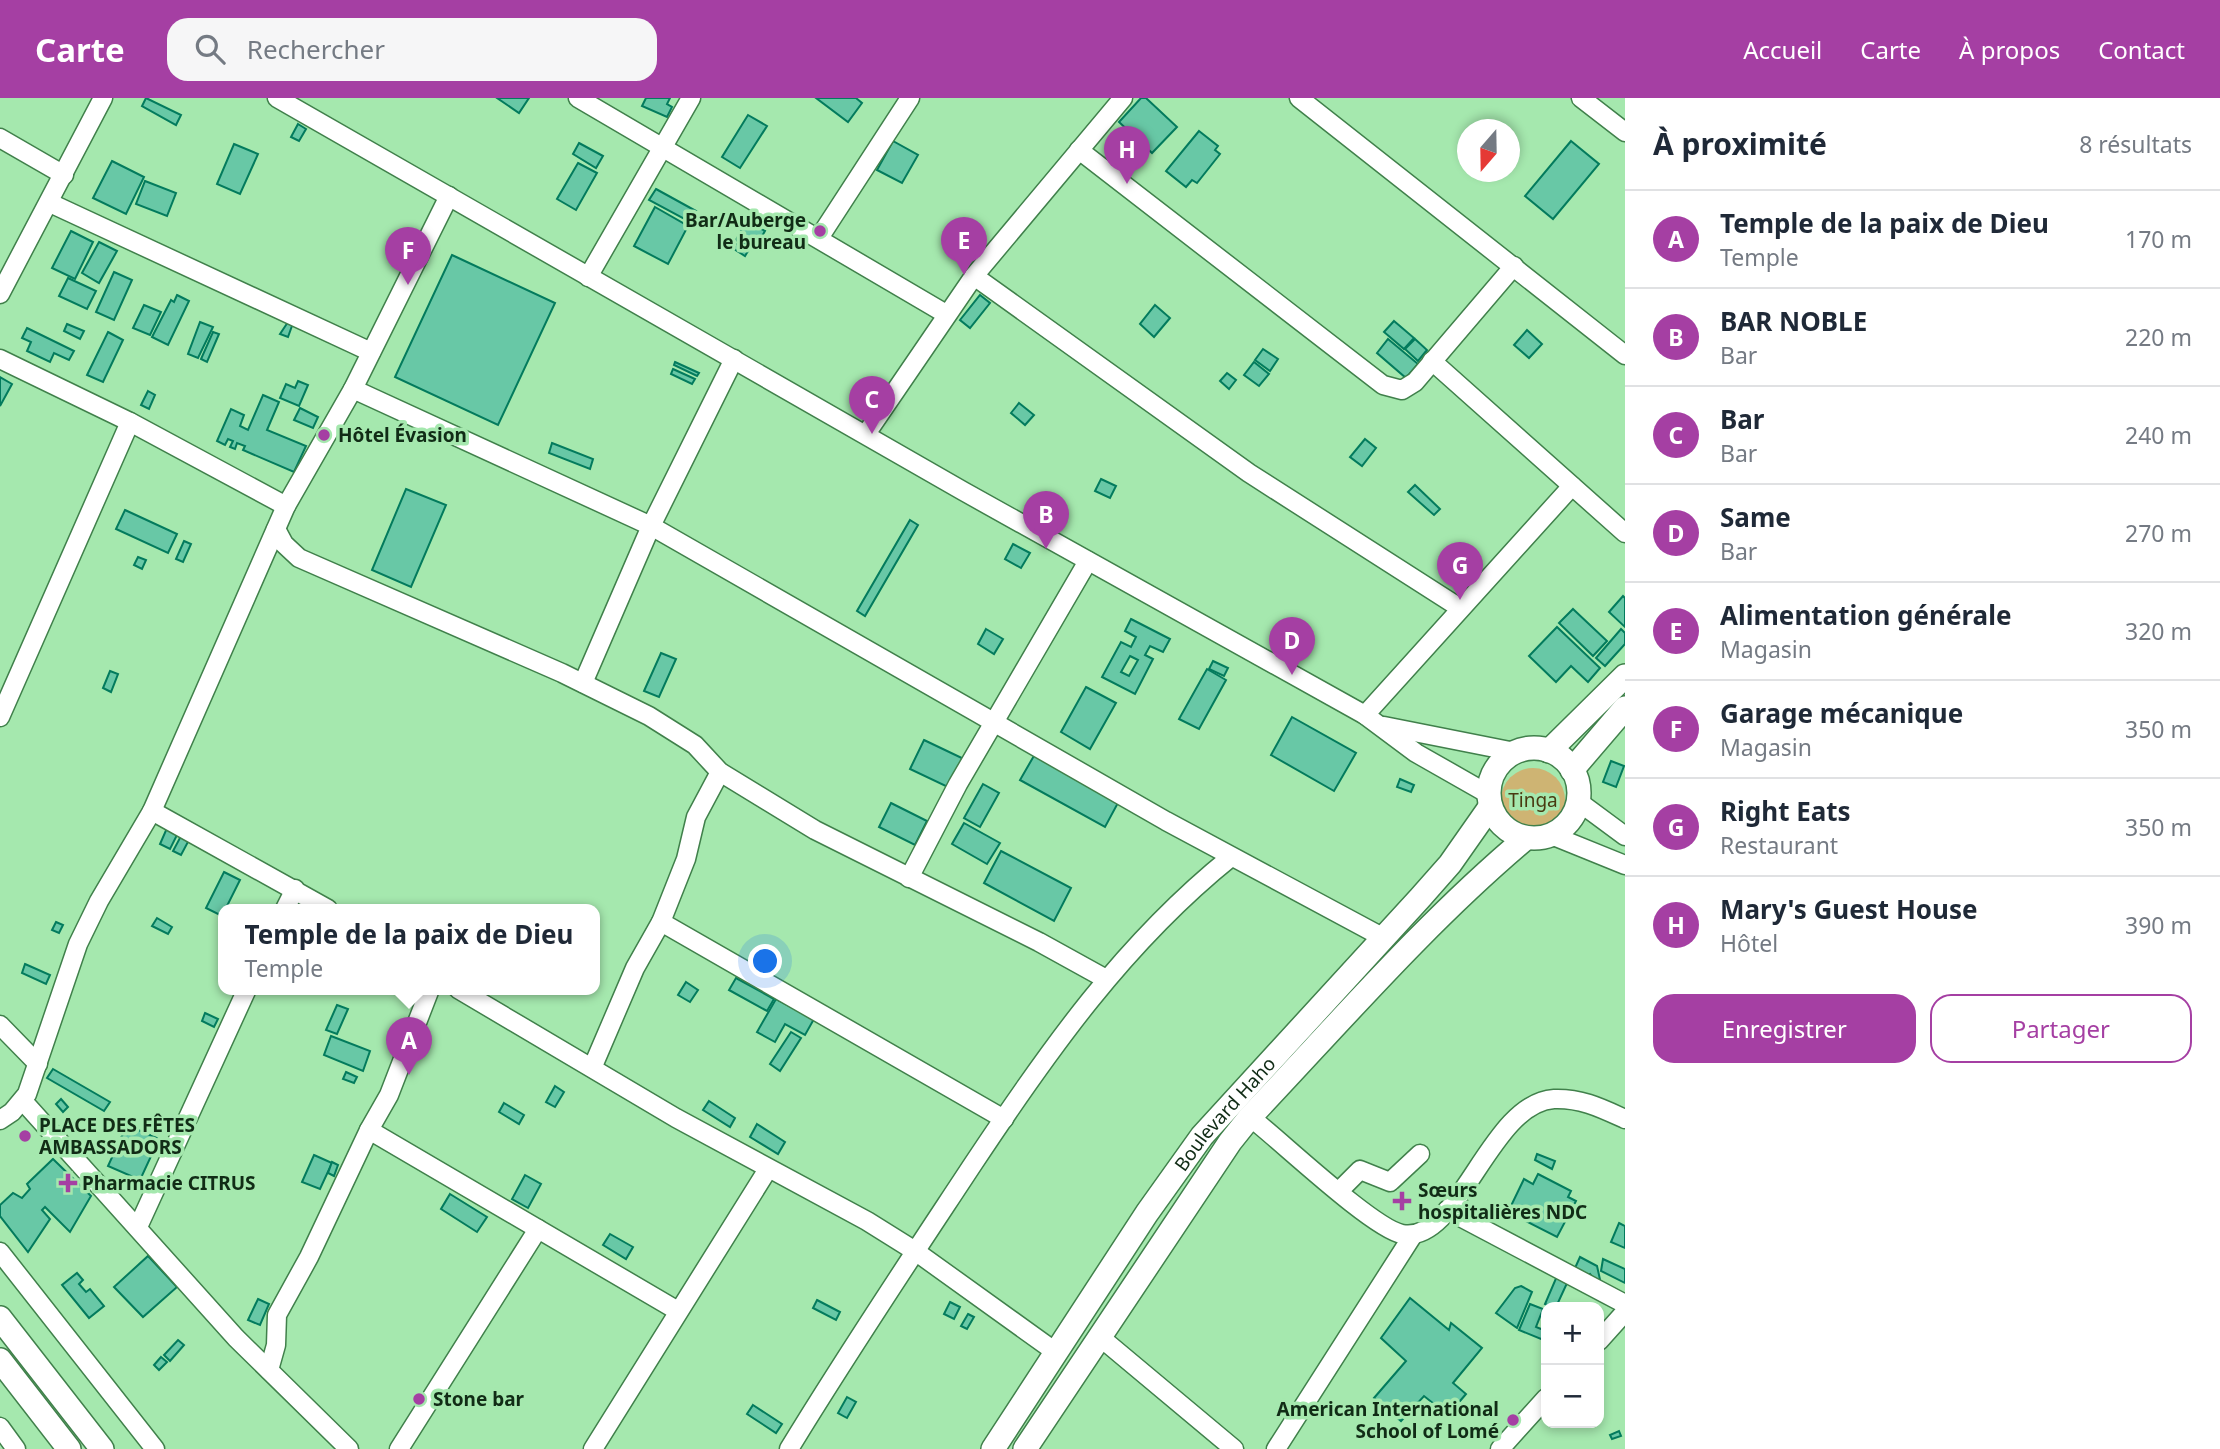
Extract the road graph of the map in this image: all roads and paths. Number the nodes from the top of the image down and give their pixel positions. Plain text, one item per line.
1 (103, 98) edge
2 (277, 98) edge
3 (578, 98) edge
4 (691, 98) edge
5 (910, 98) edge
6 (1123, 98) edge
7 (1581, 98) edge
8 (1312, 102) edge
9 (1625, 132) edge
10 (0, 138) edge
11 (663, 149) junction
12 (1079, 150) junction
13 (64, 175) junction
14 (449, 196) junction
15 (50, 203) junction
16 (819, 238) junction
17 (1514, 266) junction
18 (974, 276) junction
19 (588, 277) junction
20 (0, 294) edge
21 (946, 314) junction
22 (371, 352) junction
23 (1625, 355) edge
24 (0, 359) edge
25 (734, 359) junction
26 (1432, 361) junction
27 (353, 389) junction
28 (130, 422) junction
29 (866, 434) junction
30 (1572, 485) junction
31 (286, 506) junction
32 (651, 526) junction
33 (276, 529) junction
34 (1625, 533) edge
35 (1087, 561) junction
36 (1460, 608) junction
37 (1625, 676) edge
38 (583, 683) junction
39 (1625, 708) edge
40 (0, 717) edge
41 (1373, 720) junction
42 (995, 721) junction
43 (1549, 751) junction
44 (1515, 752) junction
45 (1572, 770) junction
46 (720, 772) junction
47 (1489, 801) junction
48 (1579, 802) junction
49 (152, 811) junction
50 (1551, 835) junction
51 (1625, 836) edge
52 (1526, 838) junction
53 (1231, 857) junction
54 (1625, 865) edge
55 (909, 878) junction
56 (295, 889) junction
57 (288, 904) edge
58 (320, 904) edge
59 (661, 922) junction
60 (1384, 938) junction
61 (1106, 979) junction
62 (244, 995) edge
63 (428, 995) edge
64 (469, 995) edge
65 (0, 1025) edge
66 (38, 1064) junction
67 (593, 1066) junction
68 (23, 1101) junction
69 (1250, 1117) junction
70 (0, 1119) edge
71 (1004, 1119) junction
72 (1625, 1119) edge
73 (369, 1130) junction
74 (1420, 1154) dead end
75 (768, 1169) junction
76 (1339, 1191) junction
77 (1447, 1210) junction
78 (138, 1227) junction
79 (538, 1229) junction
80 (1413, 1235) junction
81 (915, 1251) junction
82 (0, 1252) edge
83 (1625, 1304) edge
84 (678, 1311) junction
85 (1625, 1312) edge
86 (0, 1318) edge
87 (1604, 1335) edge
88 (1100, 1337) junction
89 (1057, 1353) junction
90 (0, 1360) edge
91 (269, 1370) junction
92 (1541, 1404) edge
93 (0, 1427) edge
94 (16, 1449) edge
95 (69, 1449) edge
96 (102, 1449) edge
97 (155, 1449) edge
98 (349, 1449) edge
99 (399, 1449) edge
100 (593, 1449) edge
101 (789, 1449) edge
102 (993, 1449) edge
103 (1025, 1449) edge
104 (1234, 1449) edge
105 (1276, 1449) edge
106 (1501, 1449) edge

1 - 13 street
2 - 14 street
3 - 11 street
4 - 11 street
5 - 16 street
6 - 12 street
7 - 9 street
8 - 17 street
10 - 13 street
11 - 16 street
11 - 19 street
12 - 18 street
12 - 26 street
13 - 15 street
14 - 19 street
14 - 22 street
15 - 20 street
15 - 22 street
16 - 21 street
17 - 23 street
17 - 26 street
18 - 21 street
18 - 36 street
19 - 25 street
21 - 29 street
22 - 27 street
24 - 28 street
25 - 29 street
25 - 32 street
26 - 30 street
27 - 31 street
27 - 32 street
28 - 31 street
28 - 40 street
29 - 35 street
30 - 34 street
30 - 36 street
31 - 33 street
32 - 38 street
32 - 42 street
33 - 38 street
33 - 49 street
35 - 41 street
35 - 42 street
36 - 41 street
37 - 43 main road
38 - 46 street
39 - 45 main road
41 - 44 street
41 - 47 street
42 - 53 street
42 - 55 street
43 - 44 main road
43 - 45 main road
44 - 47 main road
45 - 48 main road
46 - 55 street
46 - 59 street
47 - 52 main road
47 - 60 main road, Boulevard Haho
48 - 50 main road
48 - 51 street
49 - 56 street
49 - 66 street
50 - 52 main road
50 - 54 street
52 - 69 main road, Boulevard Haho
53 - 60 street
53 - 61 street
55 - 61 street
56 - 57 street
56 - 58 street
59 - 67 street
59 - 71 street
60 - 89 main road, Boulevard Haho
61 - 71 street
62 - 78 street
63 - 73 street
64 - 67 street
65 - 66 street
66 - 68 street
67 - 75 street
68 - 70 street
68 - 78 street
69 - 76 street
69 - 88 main road, Boulevard Haho
71 - 81 street
72 - 77 street
73 - 79 street
73 - 91 street
74 - 76 street
75 - 81 street
75 - 84 street
76 - 80 street
77 - 80 street
77 - 83 street
78 - 91 street
79 - 84 street
79 - 99 street
80 - 105 street
81 - 89 street
81 - 101 street
82 - 97 street
84 - 100 street
85 - 87 street
86 - 96 main road
88 - 103 main road, Boulevard Haho
88 - 104 street
89 - 102 main road, Boulevard Haho
90 - 95 main road
91 - 98 street
92 - 106 street
93 - 94 street

